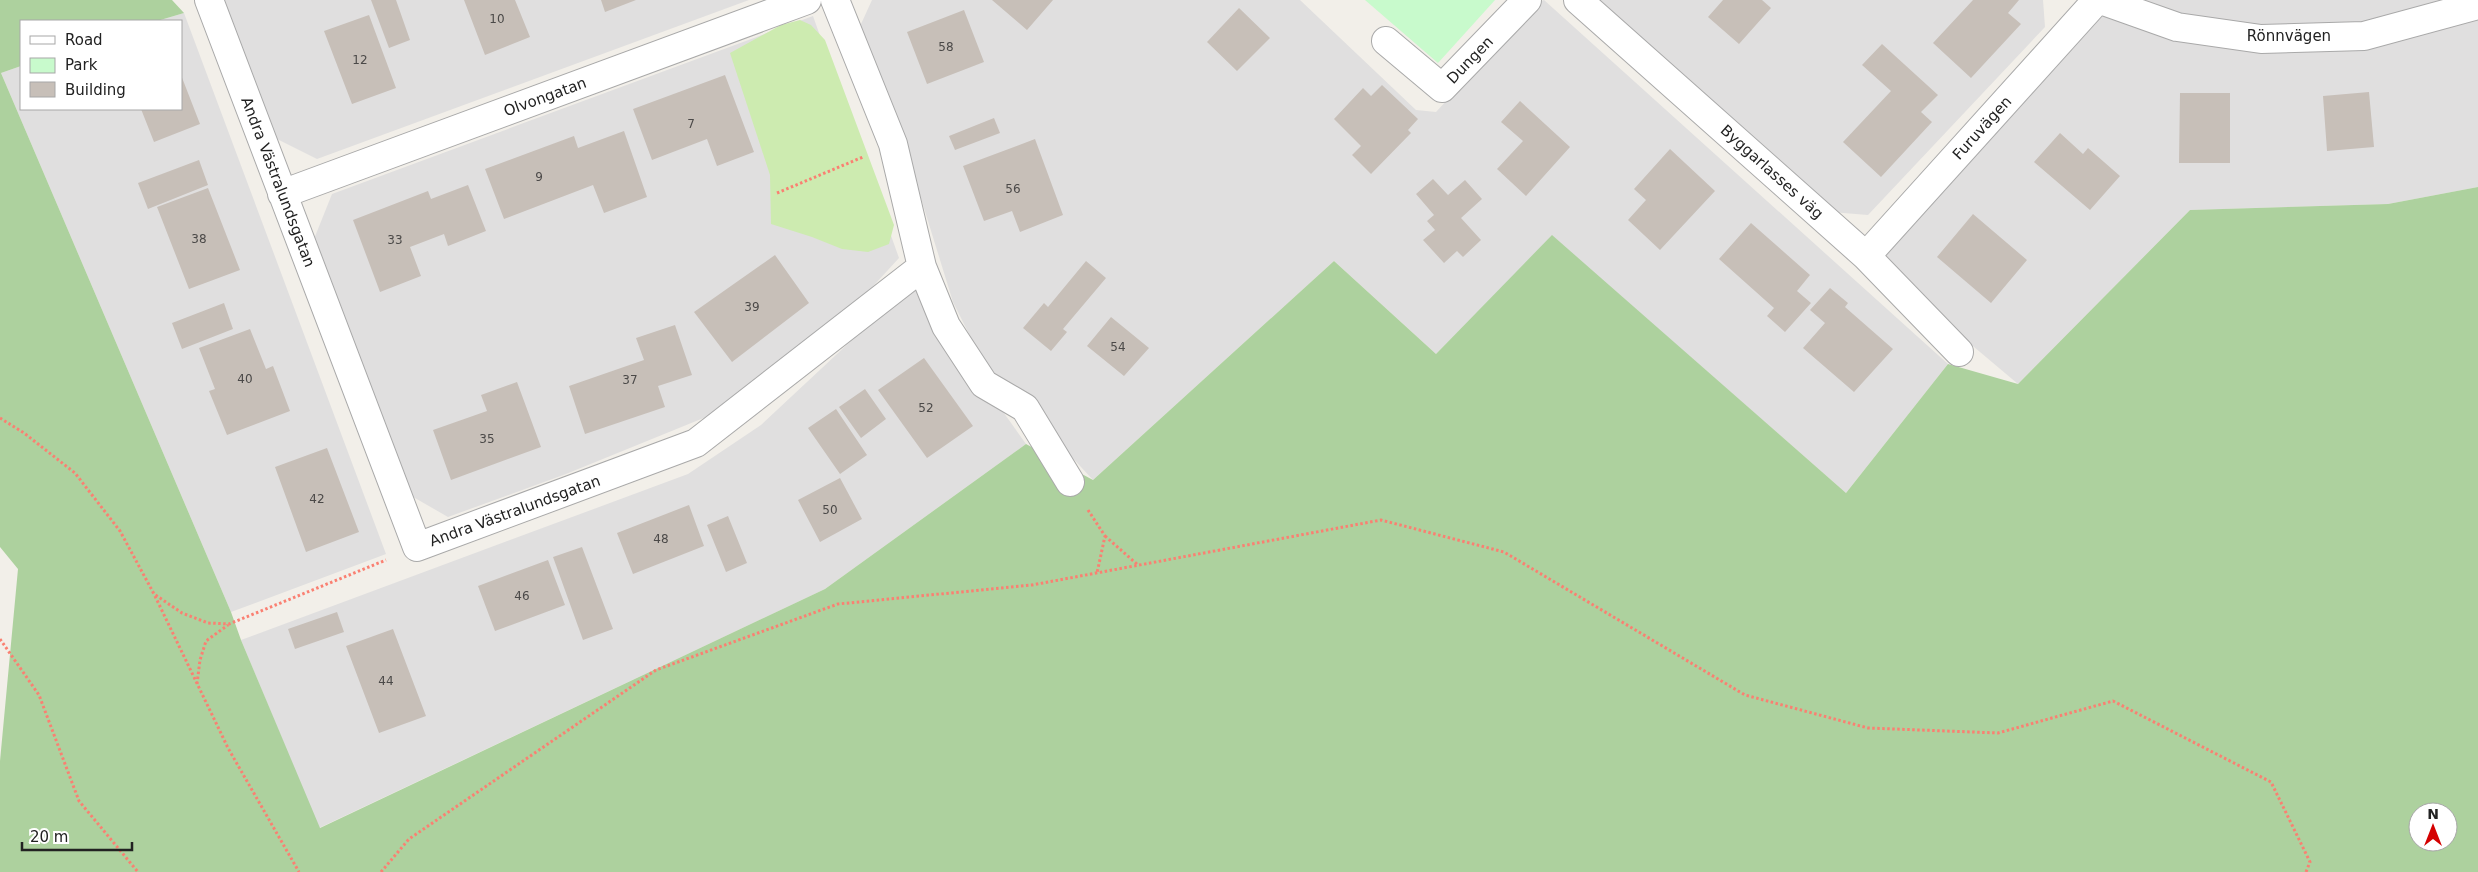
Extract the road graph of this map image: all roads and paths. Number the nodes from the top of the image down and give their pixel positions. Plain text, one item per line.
1 (209, 0) edge
2 (807, 0) edge
3 (835, 0) edge
4 (1528, 0) edge
5 (1578, 0) edge
6 (2099, 0) edge
7 (2478, 5) edge
8 (1386, 41) dead end
9 (893, 144) junction
10 (777, 193) dead end
11 (282, 194) junction
12 (1866, 256) junction
13 (922, 267) junction
14 (1959, 352) dead end
15 (0, 418) edge
16 (1070, 482) joint
17 (1105, 536) junction
18 (417, 547) junction
19 (1138, 565) junction
20 (1096, 573) junction
21 (154, 594) junction
22 (229, 624) junction
23 (0, 640) edge
24 (197, 684) junction
25 (138, 872) edge
26 (299, 872) edge
27 (381, 872) edge
28 (2306, 872) edge

1 - 11 street, Andra Västralundsgatan
2 - 11 street, Olvongatan
3 - 9 street
4 - 8 street, Dungen
5 - 12 street, Byggarlasses väg
6 - 7 street, Rönnvägen
6 - 12 street, Furuvägen
9 - 10 path
9 - 13 street
11 - 18 street, Andra Västralundsgatan
12 - 14 street, Byggarlasses väg
13 - 16 street
13 - 18 street, Andra Västralundsgatan
15 - 21 path
16 - 17 path
17 - 19 path
17 - 20 path
18 - 22 path
19 - 20 path
19 - 28 path
20 - 27 path
21 - 22 path
21 - 24 path
22 - 24 path
23 - 25 path
24 - 26 path

